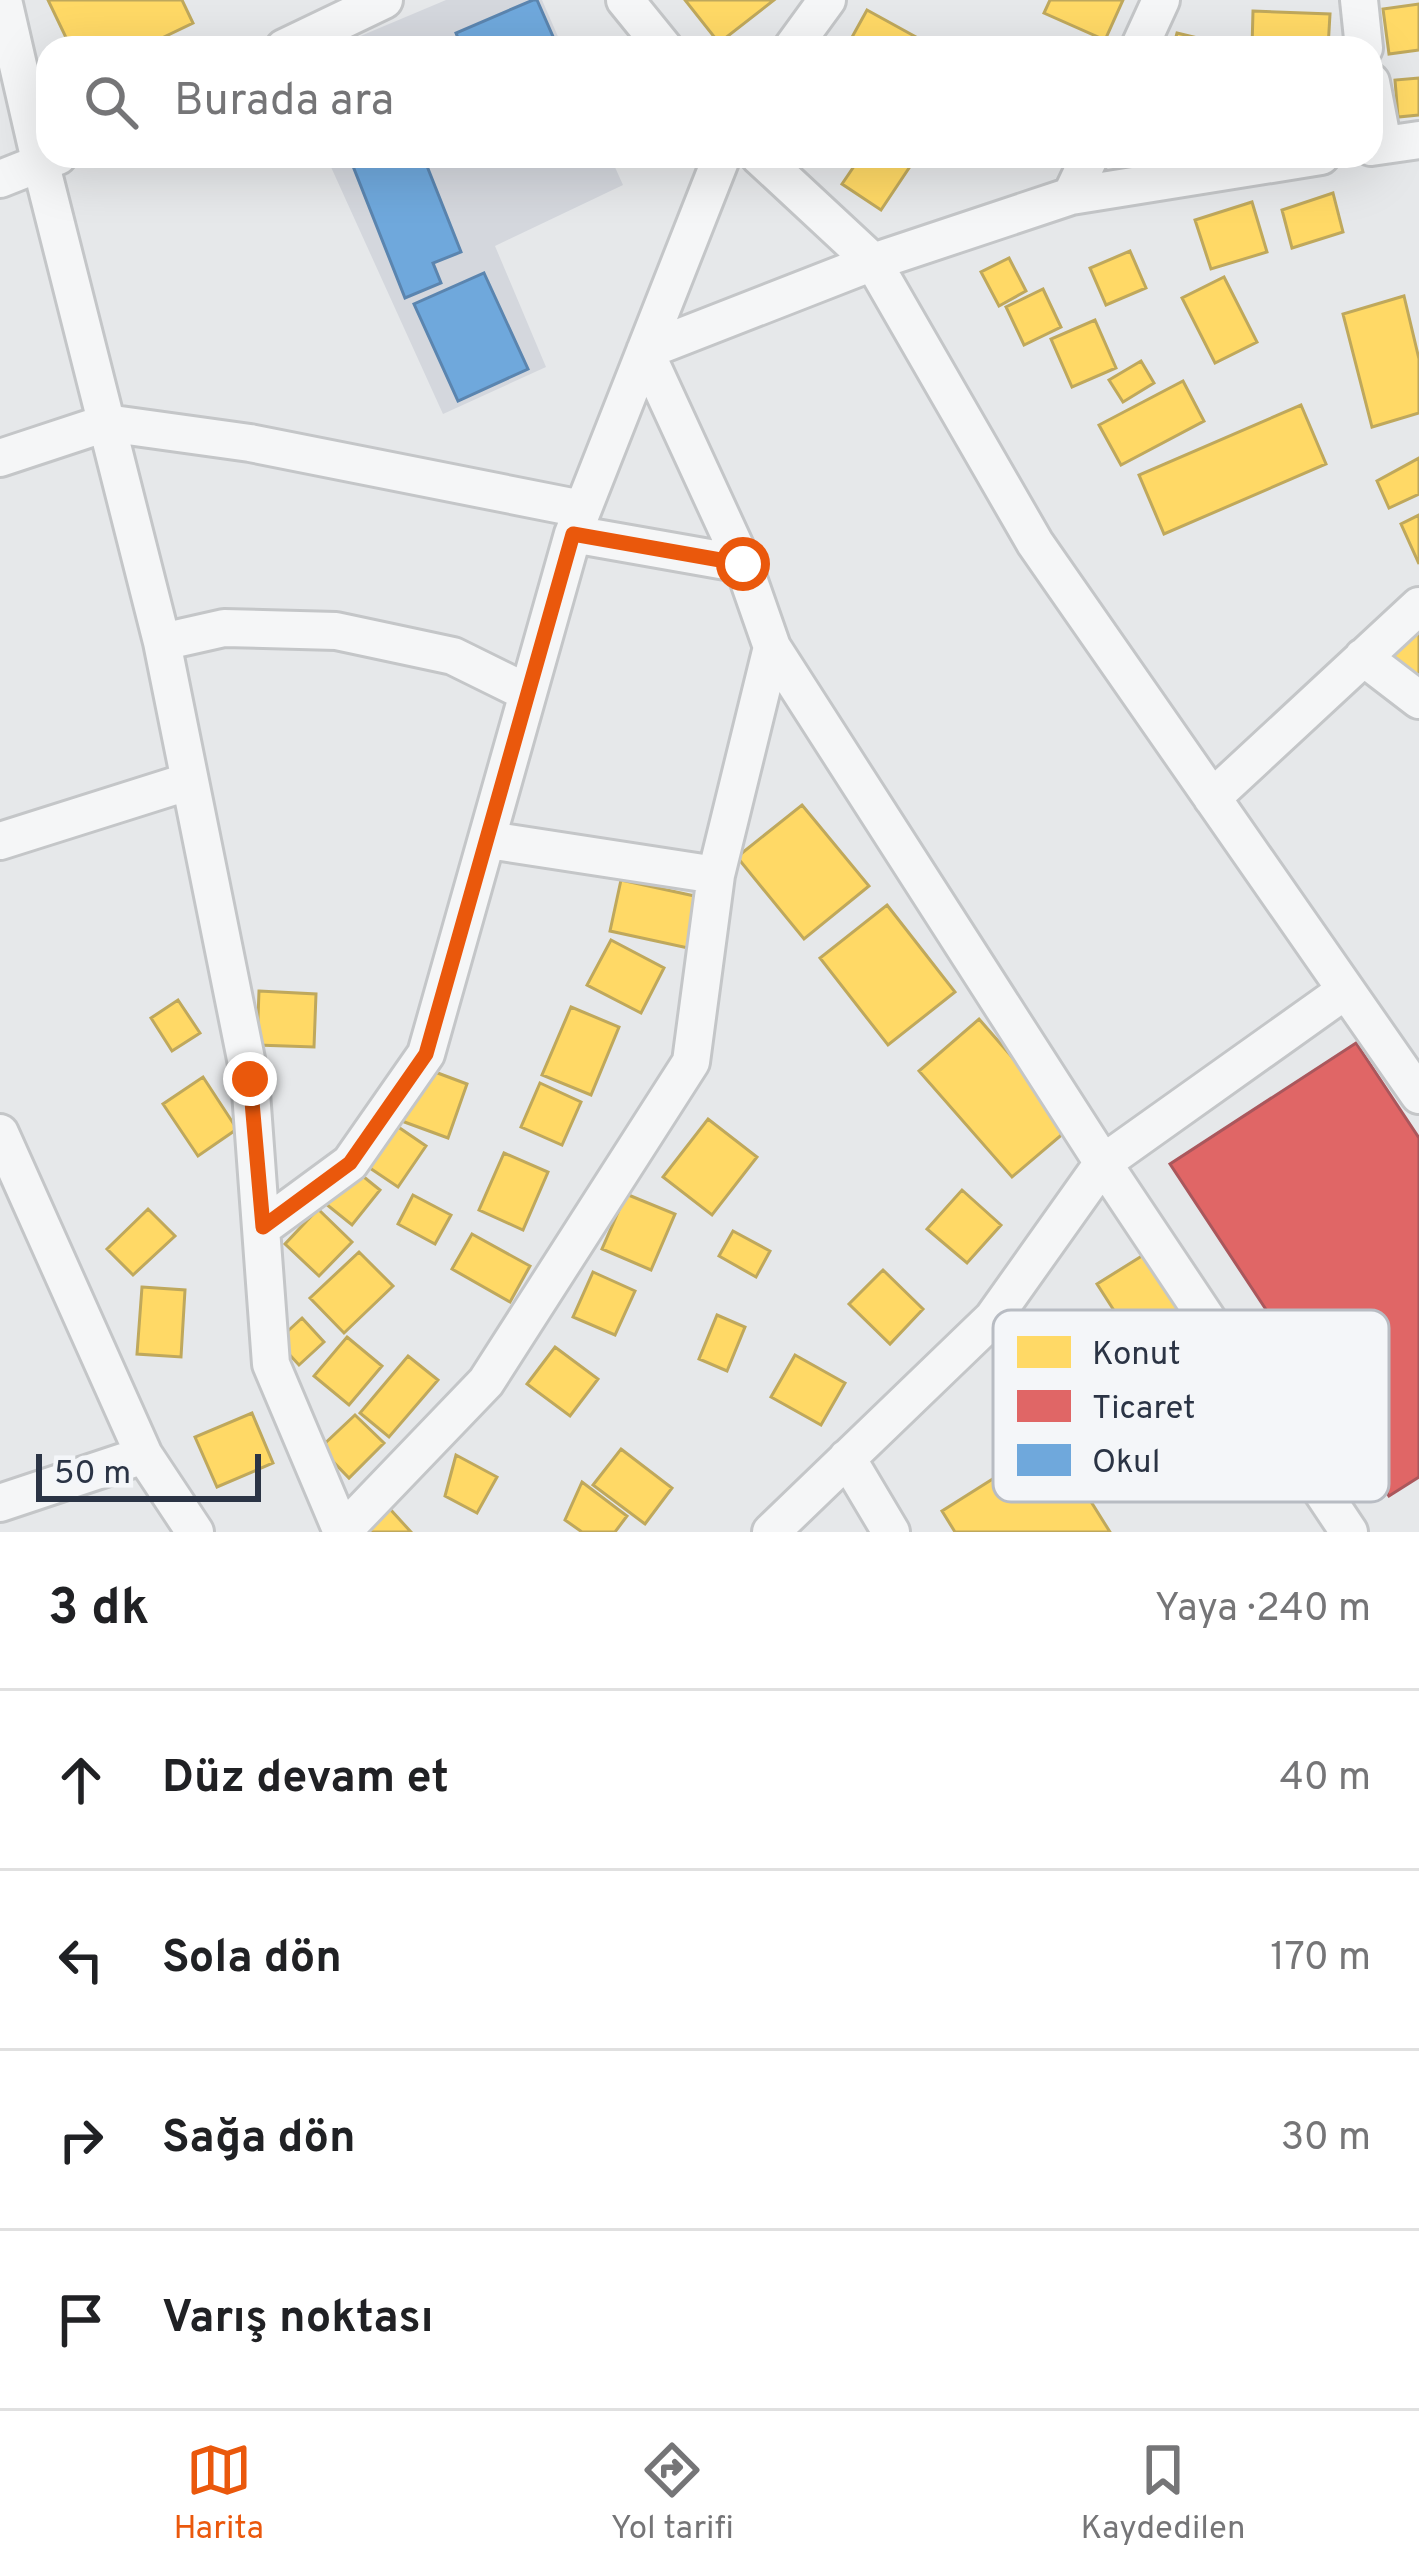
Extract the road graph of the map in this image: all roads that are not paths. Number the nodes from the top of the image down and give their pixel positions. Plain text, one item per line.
1 (4, 0) edge
2 (384, 0) edge
3 (626, 0) edge
4 (827, 0) edge
5 (1161, 0) edge
6 (1359, 0) edge
7 (309, 36) edge
8 (654, 36) edge
9 (801, 36) edge
10 (1144, 36) edge
11 (1363, 36) edge
12 (36, 111) edge
13 (36, 165) edge
14 (52, 168) edge
15 (717, 168) edge
16 (771, 168) edge
17 (1084, 168) edge
18 (1246, 168) edge
19 (0, 179) edge
20 (1071, 196) junction
21 (873, 262) junction
22 (645, 350) junction
23 (106, 423) junction
24 (0, 458) edge
25 (578, 521) junction
26 (743, 564) junction
27 (1419, 606) edge
28 (161, 642) junction
29 (772, 647) junction
30 (1363, 657) junction
31 (528, 693) junction
32 (1419, 700) edge
33 (187, 782) junction
34 (1212, 797) junction
35 (489, 840) junction
36 (0, 841) edge
37 (716, 874) junction
38 (1346, 991) junction
39 (1419, 1095) edge
40 (0, 1133) edge
41 (1103, 1163) junction
42 (263, 1227) junction
43 (999, 1310) edge
44 (1201, 1310) edge
45 (993, 1318) edge
46 (143, 1455) junction
47 (847, 1458) junction
48 (1329, 1502) edge
49 (0, 1503) edge
50 (195, 1532) edge
51 (342, 1532) edge
52 (771, 1532) edge
53 (891, 1532) edge
54 (1349, 1532) edge

1 - 12 street
2 - 7 street
3 - 8 street
4 - 9 street
5 - 10 street
6 - 11 street
13 - 19 street
14 - 23 street
15 - 22 street
16 - 21 street
17 - 20 street
18 - 20 street
20 - 21 street
21 - 22 street
21 - 34 street
22 - 25 street
22 - 26 street
23 - 24 street
23 - 25 street
23 - 28 street
25 - 26 street
25 - 31 street
26 - 29 street
27 - 30 street
28 - 31 street
28 - 33 street
29 - 37 street
29 - 41 street
30 - 32 street
30 - 34 street
31 - 35 street
33 - 36 street
33 - 42 street
34 - 38 street
35 - 37 street
35 - 42 street
37 - 51 street
38 - 39 street
38 - 41 street
40 - 46 street
41 - 43 street
41 - 44 street
42 - 51 street
45 - 47 street
46 - 49 street
46 - 50 street
47 - 52 street
47 - 53 street
48 - 54 street

